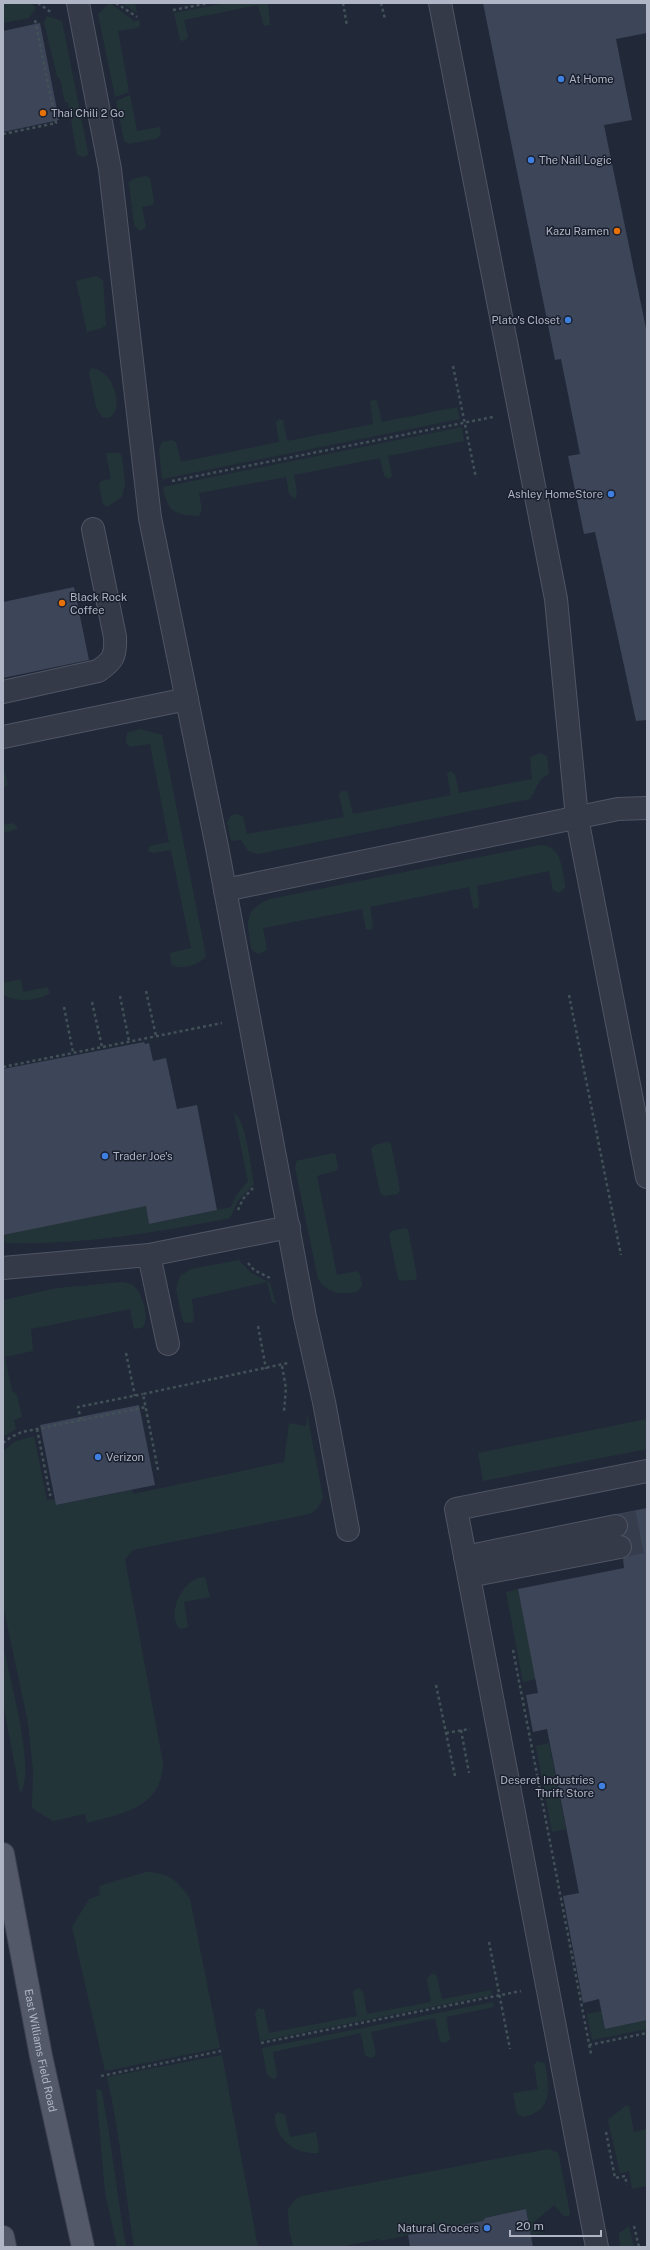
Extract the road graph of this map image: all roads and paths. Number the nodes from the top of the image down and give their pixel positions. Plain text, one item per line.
1 (38, 3) edge
2 (78, 3) edge
3 (116, 3) edge
4 (209, 3) edge
5 (343, 3) edge
6 (381, 3) edge
7 (440, 3) edge
8 (173, 10) dead end
9 (58, 15) dead end
10 (137, 17) dead end
11 (385, 19) dead end
12 (35, 20) dead end
13 (347, 26) dead end
14 (3, 134) edge
15 (453, 366) dead end
16 (495, 416) dead end
17 (465, 422) junction
18 (476, 478) dead end
19 (146, 486) junction
20 (93, 529) dead end
21 (3, 692) edge
22 (187, 699) junction
23 (3, 737) edge
24 (647, 808) edge
25 (577, 818) junction
26 (225, 890) junction
27 (146, 991) dead end
28 (569, 995) dead end
29 (120, 996) dead end
30 (92, 1002) dead end
31 (64, 1007) dead end
32 (224, 1022) dead end
33 (156, 1036) junction
34 (129, 1041) junction
35 (102, 1047) junction
36 (73, 1052) junction
37 (3, 1067) edge
38 (647, 1177) edge
39 (257, 1185) dead end
40 (237, 1214) dead end
41 (290, 1227) junction
42 (149, 1255) junction
43 (621, 1255) dead end
44 (246, 1260) dead end
45 (3, 1268) edge
46 (272, 1279) dead end
47 (258, 1326) dead end
48 (168, 1344) dead end
49 (126, 1353) dead end
50 (288, 1358) dead end
51 (282, 1366) junction
52 (266, 1369) junction
53 (143, 1394) junction
54 (135, 1396) junction
55 (146, 1407) junction
56 (284, 1411) dead end
57 (81, 1420) junction
58 (37, 1429) junction
59 (3, 1443) edge
60 (158, 1470) dead end
61 (647, 1471) edge
62 (54, 1493) dead end
63 (348, 1530) dead end
64 (618, 1536) tunnel mouth
65 (467, 1566) junction
66 (511, 1642) dead end
67 (436, 1685) dead end
68 (474, 1728) dead end
69 (461, 1730) junction
70 (446, 1733) junction
71 (469, 1773) dead end
72 (455, 1776) dead end
73 (4, 1865) edge
74 (489, 1942) dead end
75 (526, 1991) dead end
76 (499, 1995) junction
77 (647, 2033) edge
78 (261, 2044) dead end
79 (590, 2045) junction
80 (510, 2049) dead end
81 (221, 2051) dead end
82 (591, 2054) dead end
83 (101, 2076) dead end
84 (606, 2132) dead end
85 (627, 2185) dead end
86 (634, 2226) dead end
87 (3, 2237) edge
88 (5, 2247) edge
89 (83, 2247) edge
90 (597, 2247) edge
91 (639, 2247) edge

1 - 9 path
2 - 19 lane
3 - 10 path
4 - 8 path
5 - 13 path
6 - 11 path
7 - 25 lane
12 - 14 path
15 - 17 path
16 - 17 path
17 - 18 path
17 - 19 path
19 - 22 lane
20 - 21 lane
22 - 23 lane
22 - 26 lane
24 - 25 lane
25 - 26 lane
25 - 38 lane
26 - 41 lane
27 - 33 path
28 - 43 path
29 - 34 path
30 - 35 path
31 - 36 path
32 - 33 path
33 - 34 path
34 - 35 path
35 - 36 path
36 - 37 path
39 - 40 path
41 - 42 lane
41 - 63 lane
42 - 45 lane
42 - 48 lane
44 - 46 path
47 - 52 path
49 - 54 path
50 - 51 path
51 - 52 path
51 - 56 path
52 - 53 path
53 - 54 path
53 - 55 path
54 - 57 path
55 - 57 path
55 - 60 path
57 - 58 path
58 - 59 path
58 - 62 path
61 - 65 lane
64 - 65 lane
65 - 90 lane
66 - 79 path
67 - 70 path
68 - 69 path
69 - 70 path
69 - 71 path
70 - 72 path
73 - 89 main road, East Williams Field Road
74 - 76 path
75 - 76 path
76 - 78 path
76 - 80 path
77 - 79 path
79 - 82 path
81 - 83 path
84 - 85 path
86 - 91 path
87 - 88 main road

